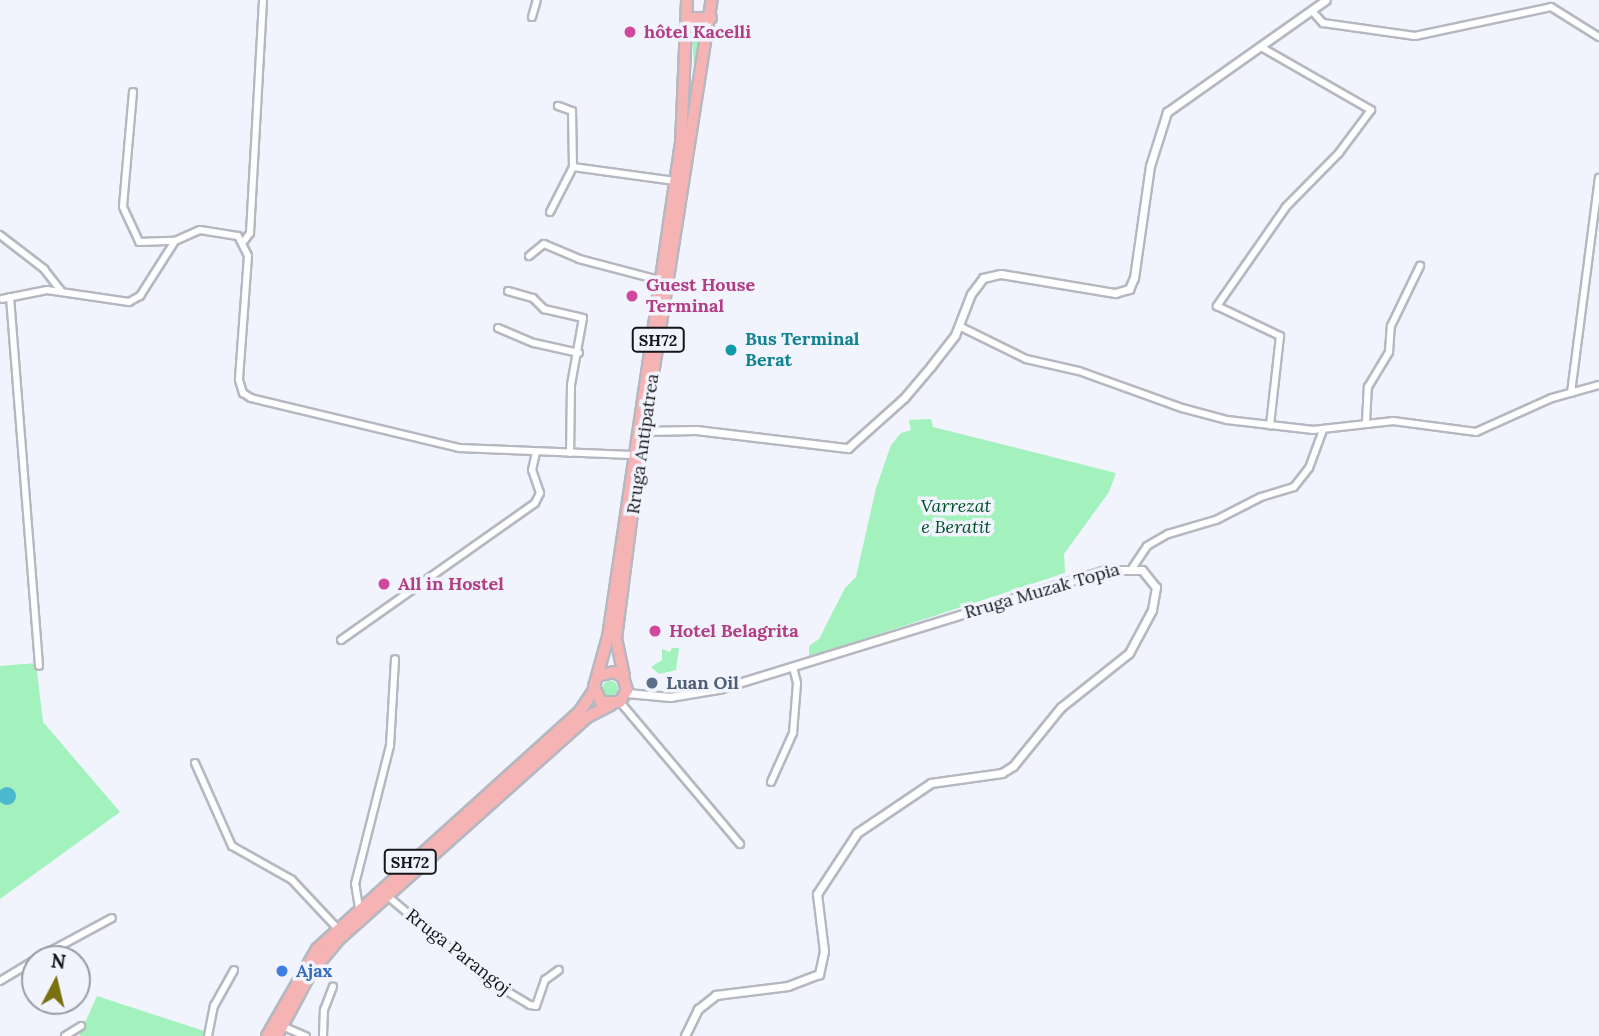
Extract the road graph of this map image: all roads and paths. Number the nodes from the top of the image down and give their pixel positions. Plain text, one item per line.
1 (263, 0) edge
2 (537, 0) edge
3 (687, 0) edge
4 (712, 0) edge
5 (1326, 0) edge
6 (1313, 12) junction
7 (532, 17) dead end
8 (687, 18) junction
9 (711, 18) junction
10 (1599, 37) edge
11 (1261, 47) junction
12 (133, 92) dead end
13 (558, 106) dead end
14 (685, 145) junction
15 (573, 167) junction
16 (1599, 178) edge
17 (675, 181) junction
18 (550, 212) dead end
19 (0, 235) edge
20 (175, 241) junction
21 (244, 241) junction
22 (529, 256) dead end
23 (1420, 266) dead end
24 (663, 281) junction
25 (61, 291) junction
26 (508, 291) dead end
27 (10, 297) junction
28 (2, 299) edge
29 (959, 326) junction
30 (498, 328) dead end
31 (579, 353) junction
32 (1599, 385) edge
33 (1571, 393) junction
34 (1366, 422) junction
35 (1270, 425) junction
36 (1323, 430) junction
37 (640, 431) junction
38 (536, 453) junction
39 (570, 453) junction
40 (632, 455) junction
41 (624, 554) junction
42 (1133, 567) junction
43 (341, 640) dead end
44 (395, 659) dead end
45 (39, 666) dead end
46 (793, 667) junction
47 (601, 675) junction
48 (625, 680) junction
49 (594, 690) junction
50 (619, 700) junction
51 (195, 763) dead end
52 (771, 782) dead end
53 (740, 844) dead end
54 (383, 892) junction
55 (359, 908) junction
56 (112, 918) dead end
57 (337, 929) junction
58 (62, 945) edge
59 (21, 968) edge
60 (234, 970) dead end
61 (559, 970) dead end
62 (0, 981) edge
63 (333, 986) dead end
64 (81, 1026) dead end
65 (282, 1026) junction
66 (65, 1036) edge
67 (208, 1036) edge
68 (267, 1036) edge
69 (276, 1036) edge
70 (306, 1036) edge
71 (323, 1036) edge
72 (685, 1036) edge

1 - 21 street
2 - 7 street
3 - 8 main road, Rruga Antipatrea / SH72
4 - 9 main road, Rruga Antipatrea / SH72
5 - 6 street
6 - 10 street
6 - 11 street
8 - 9 main road
8 - 14 main road, Rruga Antipatrea / SH72
9 - 14 main road, Rruga Antipatrea / SH72
11 - 29 street
11 - 35 street
12 - 20 street
13 - 15 street
14 - 17 main road, Rruga Antipatrea / SH72
14 - 24 main road, Rruga Antipatrea / SH72
15 - 17 street
15 - 18 street
16 - 33 street
17 - 24 main road, Rruga Antipatrea / SH72
19 - 25 street
20 - 21 street
20 - 25 street
21 - 38 street
22 - 24 street
23 - 34 street
24 - 37 main road, Rruga Antipatrea / SH72
25 - 27 street
26 - 31 street
27 - 28 street
27 - 45 street
29 - 35 street
29 - 37 street
30 - 31 street
31 - 39 street
32 - 33 street
33 - 34 street
34 - 36 street
35 - 36 street
36 - 42 street
37 - 40 main road, Rruga Antipatrea / SH72
37 - 41 main road, Rruga Antipatrea / SH72
38 - 39 street
38 - 43 street
39 - 40 street
40 - 41 main road, Rruga Antipatrea / SH72
41 - 47 main road, Rruga Antipatrea / SH72
41 - 48 main road, Rruga Antipatrea / SH72
42 - 46 street, Rruga Muzak Topia
42 - 72 street, Rruga Muzak Topia
44 - 55 street
46 - 50 street, Rruga Muzak Topia
46 - 52 street
47 - 48 main road
47 - 49 main road, Rruga Antipatrea / SH72
48 - 50 main road, Rruga Antipatrea / SH72
49 - 50 main road
49 - 54 main road, Rruga Antipatrea / SH72
50 - 53 street
50 - 54 main road, Rruga Antipatrea / SH72
51 - 57 street
54 - 55 main road, Rruga Antipatrea / SH72
54 - 61 street, Rruga Parangoj
54 - 65 main road, Rruga Antipatrea / SH72
55 - 57 main road, Rruga Antipatrea / SH72
56 - 58 street
57 - 68 main road, Rruga Antipatrea / SH72
59 - 62 street
60 - 67 street
63 - 71 street
64 - 66 street
65 - 69 main road, Rruga Antipatrea / SH72
65 - 70 street

